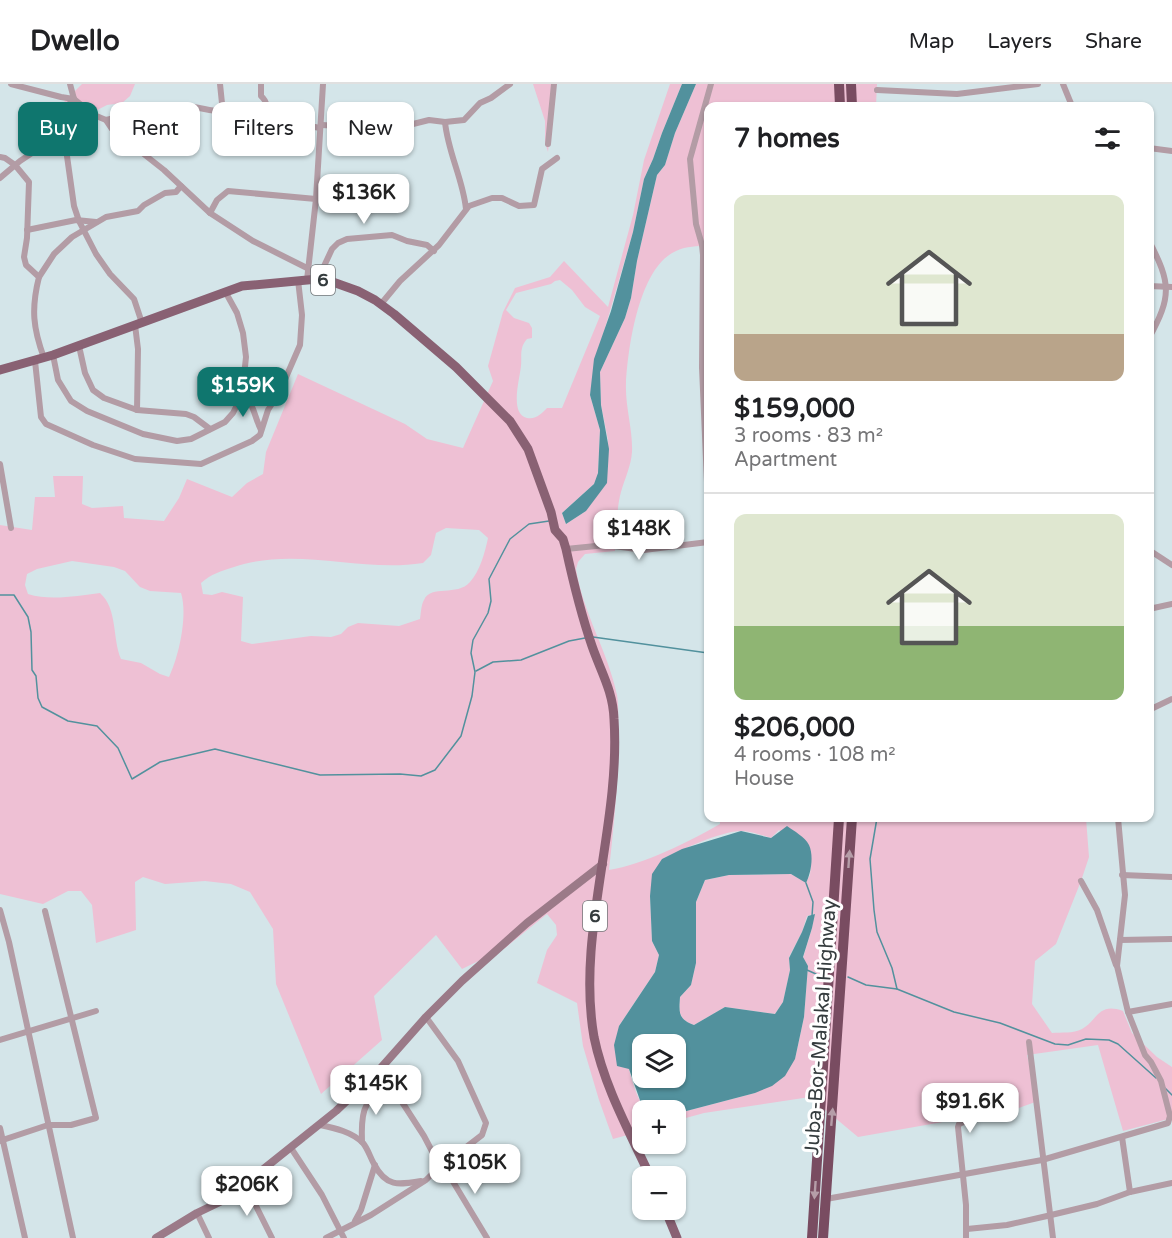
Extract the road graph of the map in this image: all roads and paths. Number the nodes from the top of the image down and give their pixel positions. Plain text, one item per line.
1 (11, 84) edge
2 (70, 84) edge
3 (220, 84) edge
4 (261, 84) edge
5 (323, 84) edge
6 (510, 84) edge
7 (554, 84) edge
8 (711, 84) edge
9 (839, 84) edge
10 (851, 84) edge
11 (1038, 84) edge
12 (1063, 84) edge
13 (877, 90) dead end
14 (75, 99) junction
15 (71, 102) edge
16 (222, 102) edge
17 (266, 102) edge
18 (706, 102) edge
19 (840, 102) edge
20 (852, 102) edge
21 (1070, 102) edge
22 (704, 109) edge
23 (212, 110) edge
24 (106, 120) junction
25 (445, 122) junction
26 (315, 125) edge
27 (321, 126) junction
28 (548, 144) dead end
29 (1154, 149) edge
30 (1172, 151) edge
31 (27, 156) edge
32 (67, 156) edge
33 (0, 158) edge
34 (557, 158) dead end
35 (15, 165) junction
36 (0, 178) edge
37 (181, 186) junction
38 (315, 199) junction
39 (466, 209) junction
40 (210, 213) junction
41 (80, 221) junction
42 (97, 222) junction
43 (85, 229) junction
44 (27, 230) junction
45 (704, 243) edge
46 (704, 250) edge
47 (434, 251) junction
48 (1154, 251) edge
49 (307, 268) junction
50 (39, 277) junction
51 (318, 279) junction
52 (302, 280) junction
53 (1154, 286) edge
54 (1170, 287) edge
55 (226, 292) junction
56 (381, 304) junction
57 (704, 310) edge
58 (139, 324) junction
59 (1154, 327) edge
60 (79, 346) junction
61 (44, 358) junction
62 (0, 370) edge
63 (242, 393) junction
64 (136, 410) junction
65 (210, 429) junction
66 (261, 430) junction
67 (0, 464) edge
68 (11, 528) dead end
69 (704, 542) edge
70 (566, 549) junction
71 (1154, 553) edge
72 (1172, 565) edge
73 (1172, 604) edge
74 (1154, 608) edge
75 (1172, 699) edge
76 (1154, 708) edge
77 (839, 822) edge
78 (852, 822) edge
79 (1118, 822) edge
80 (603, 864) junction
81 (1122, 875) junction
82 (1172, 877) edge
83 (1081, 881) dead end
84 (0, 910) edge
85 (45, 911) dead end
86 (1172, 939) edge
87 (1120, 940) junction
88 (1117, 966) junction
89 (1172, 1004) edge
90 (96, 1011) dead end
91 (1128, 1012) junction
92 (426, 1017) junction
93 (71, 1019) junction
94 (27, 1031) junction
95 (0, 1040) edge
96 (1029, 1042) dead end
97 (380, 1069) junction
98 (384, 1086) junction
99 (1003, 1113) dead end
100 (48, 1125) junction
101 (320, 1125) junction
102 (0, 1128) edge
103 (1122, 1137) junction
104 (1, 1140) edge
105 (362, 1142) junction
106 (291, 1148) junction
107 (1042, 1160) junction
108 (375, 1165) junction
109 (443, 1165) junction
110 (645, 1166) edge
111 (434, 1172) junction
112 (963, 1174) junction
113 (426, 1180) junction
114 (244, 1184) junction
115 (1172, 1184) edge
116 (1130, 1192) junction
117 (826, 1199) junction
118 (196, 1213) junction
119 (1049, 1216) junction
120 (669, 1220) edge
121 (354, 1222) junction
122 (340, 1229) junction
123 (967, 1229) junction
124 (675, 1237) edge
125 (25, 1238) edge
126 (73, 1238) edge
127 (156, 1238) edge
128 (209, 1238) edge
129 (272, 1238) edge
130 (326, 1238) edge
131 (344, 1238) edge
132 (488, 1238) edge
133 (812, 1238) edge
134 (823, 1238) edge
135 (966, 1238) edge
136 (1053, 1238) edge

1 - 14 street
2 - 14 street
3 - 16 street
4 - 17 street
5 - 27 street
6 - 25 street
7 - 28 street
8 - 18 street
9 - 19 highway
10 - 20 highway
11 - 13 street
12 - 21 street
14 - 15 street
14 - 24 street
22 - 45 street
23 - 24 street
24 - 37 street
25 - 27 street
25 - 39 street
26 - 27 street
27 - 38 street
29 - 30 street
31 - 35 street
32 - 41 street
33 - 35 street
34 - 39 street
35 - 36 street
35 - 44 street
37 - 40 street
37 - 42 street
38 - 40 street
38 - 49 street
39 - 47 street
40 - 49 street
41 - 42 street
41 - 43 street
41 - 44 street
42 - 43 street
43 - 50 street
43 - 58 street
44 - 50 street
46 - 57 street
47 - 51 street
47 - 56 street
48 - 54 street
49 - 52 street
50 - 61 street
51 - 52 main road, 6
51 - 56 main road, 6
52 - 55 main road, 6
52 - 66 street
53 - 54 street
54 - 59 street
55 - 58 main road, 6
55 - 63 street
56 - 70 main road, 6
58 - 60 main road, 6
58 - 64 street
60 - 61 main road, 6
60 - 64 street
61 - 62 main road, 6
61 - 65 street
61 - 66 street
63 - 65 street
63 - 66 street
64 - 65 street
67 - 68 street
69 - 70 street
70 - 80 main road, 6
71 - 72 street
73 - 74 street
75 - 76 street
77 -> 133 highway, Juba-Bor-Malakal Highway
117 -> 78 highway, Juba-Bor-Malakal Highway
79 - 81 street
80 - 92 street
80 - 110 main road, 6
81 - 82 street
81 - 87 street
83 - 88 street
84 - 94 street
85 - 93 street
86 - 87 street
87 - 88 street
88 - 91 street
89 - 91 street
90 - 93 street
91 - 103 street
92 - 97 street
92 - 109 street
93 - 94 street
93 - 100 street
94 - 95 street
94 - 100 street
96 - 107 street
97 - 98 street
97 - 101 street
98 - 105 street
98 - 111 street
99 - 112 street
100 - 104 street
100 - 126 street
101 - 105 street
101 - 106 street
102 - 104 street
103 - 107 street
103 - 116 street
104 - 125 street
105 - 108 street
106 - 114 street
106 - 122 street
107 - 112 street
107 - 119 street
108 - 113 street
108 - 121 street
109 - 111 street
109 - 132 street
111 - 113 street
112 - 117 street
112 - 123 street
113 - 121 street
114 - 118 street
114 - 129 street
115 - 116 street
116 - 119 street
117 - 134 highway, Juba-Bor-Malakal Highway
118 - 127 street
118 - 128 street
119 - 123 street
119 - 136 street
120 - 124 main road
121 - 122 street
122 - 130 street
122 - 131 street
123 - 135 street

